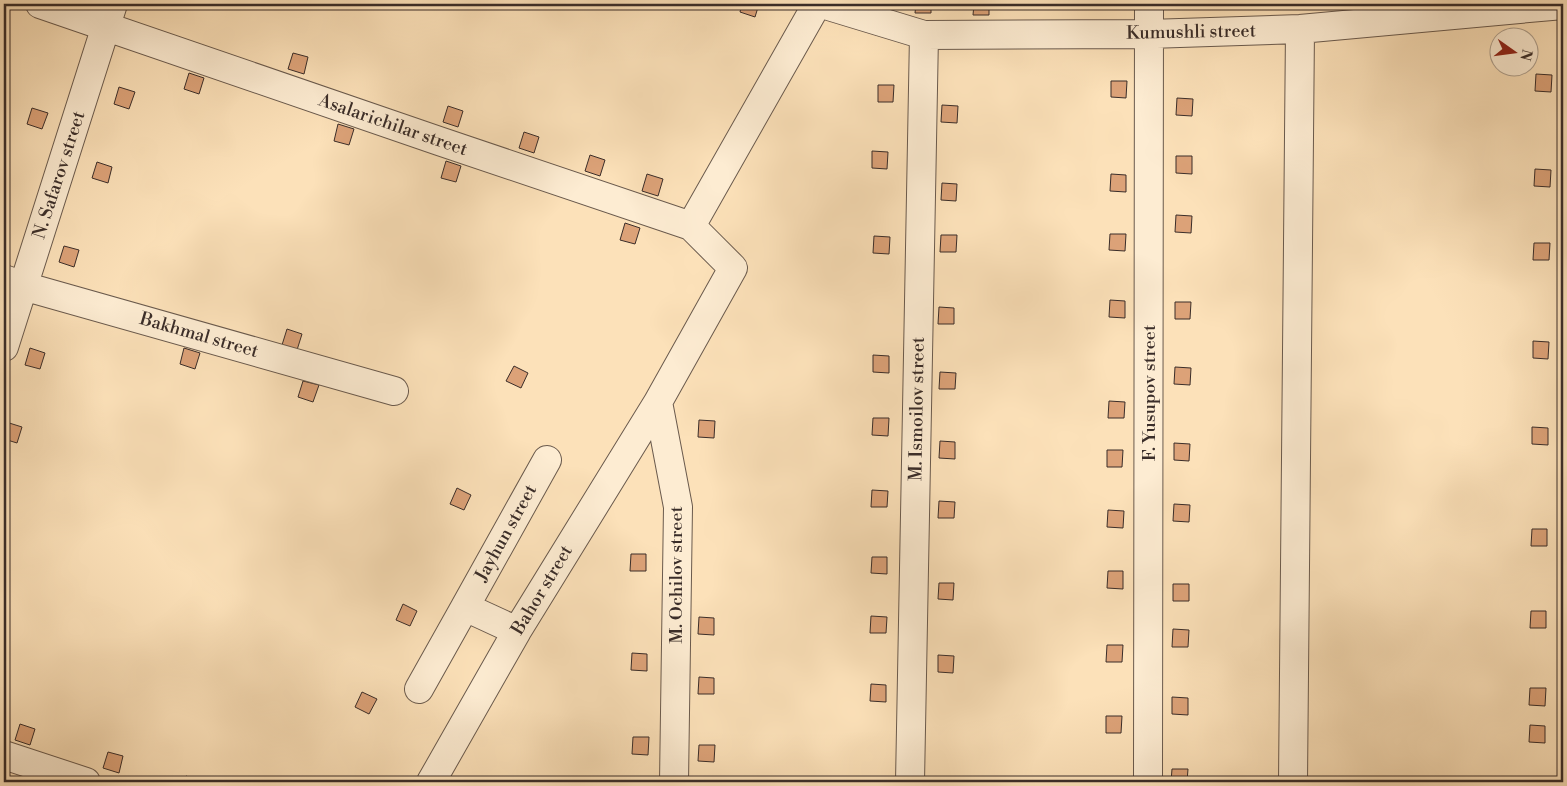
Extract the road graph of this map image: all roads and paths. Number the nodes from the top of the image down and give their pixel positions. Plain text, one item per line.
1 (40, 4) edge
2 (817, 4) edge
3 (822, 4) edge
4 (1149, 4) edge
5 (1563, 5) edge
6 (110, 15) edge
7 (1300, 29) junction
8 (1149, 34) junction
9 (924, 35) junction
10 (691, 226) junction
11 (14, 282) edge
12 (4, 347) edge
13 (394, 391) dead end
14 (658, 402) junction
15 (547, 460) dead end
16 (465, 607) junction
17 (517, 631) junction
18 (419, 689) dead end
19 (4, 755) edge
20 (86, 782) edge
21 (431, 782) edge
22 (674, 782) edge
23 (910, 782) edge
24 (1148, 782) edge
25 (1293, 782) edge

1 - 6 street, Asalarichilar street
2 - 10 street
3 - 9 street, Kumushli street
4 - 8 street, F. Yusupov street
5 - 7 street, Kumushli street
6 - 10 street, Asalarichilar street
6 - 11 street, N. Safarov street
7 - 8 street, Kumushli street
7 - 25 street
8 - 9 street, Kumushli street
8 - 24 street, F. Yusupov street
9 - 23 street, M. Ismoilov street
10 - 14 street, Asalarichilar street
11 - 12 street, N. Safarov street
11 - 13 street, Bakhmal street
14 - 17 street, Bahor street
14 - 22 street, M. Ochilov street
15 - 16 street, Jayhun street
16 - 17 street
16 - 18 street, Jayhun street
17 - 21 street, Bahor street
19 - 20 street

